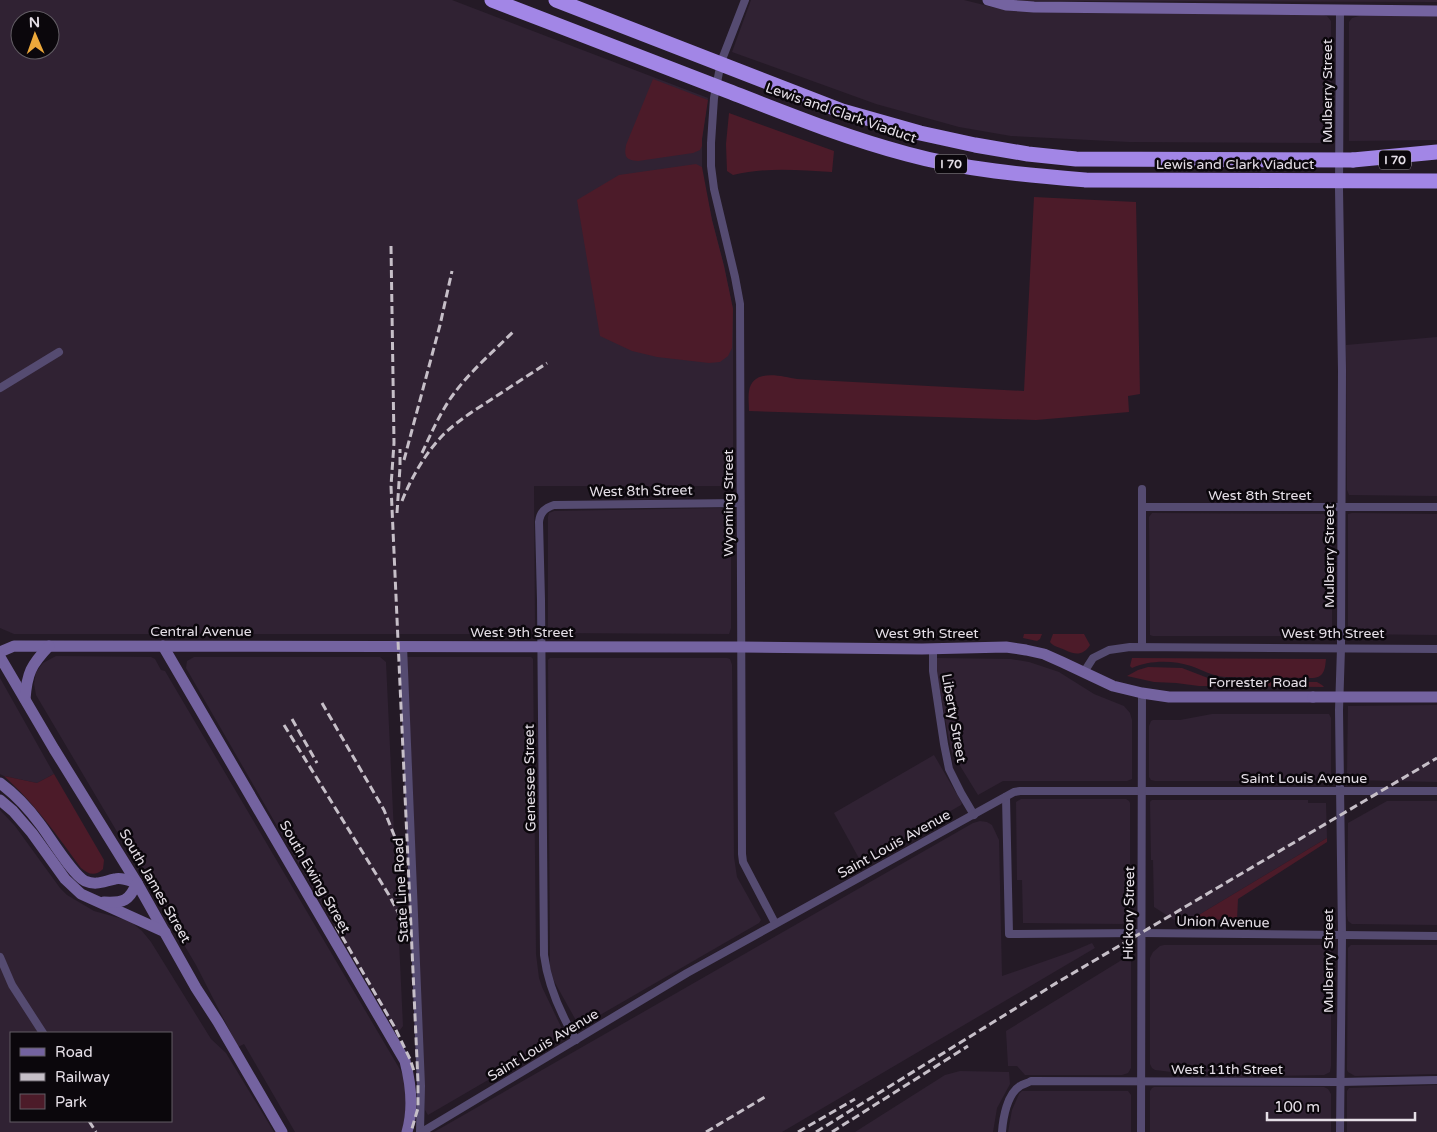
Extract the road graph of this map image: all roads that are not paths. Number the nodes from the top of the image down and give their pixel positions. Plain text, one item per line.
1 (492, 0) edge
2 (556, 0) edge
3 (745, 0) edge
4 (988, 0) edge
5 (1340, 11) junction
6 (1437, 11) edge
7 (1437, 152) edge
8 (1354, 160) junction
9 (1437, 160) edge
10 (1437, 181) edge
11 (59, 352) dead end
12 (0, 388) edge
13 (1142, 489) dead end
14 (740, 503) junction
15 (1142, 507) junction
16 (1437, 507) edge
17 (1342, 508) junction
18 (544, 511) joint
19 (48, 646) junction
20 (163, 646) junction
21 (403, 646) junction
22 (1142, 646) junction
23 (542, 647) junction
24 (741, 647) junction
25 (1341, 648) junction
26 (932, 649) junction
27 (1437, 649) edge
28 (0, 652) edge
29 (0, 657) edge
30 (1084, 672) junction
31 (1142, 694) junction
32 (1437, 697) edge
33 (25, 700) junction
34 (2, 785) edge
35 (1143, 790) junction
36 (1341, 790) junction
37 (1437, 791) edge
38 (1006, 797) junction
39 (0, 800) edge
40 (974, 815) junction
41 (137, 883) junction
42 (98, 902) junction
43 (775, 924) junction
44 (165, 932) junction
45 (1141, 933) junction
46 (1342, 936) junction
47 (1437, 936) edge
48 (0, 957) edge
49 (41, 1032) edge
50 (576, 1040) junction
51 (1437, 1080) edge
52 (1141, 1081) junction
53 (1340, 1082) junction
54 (282, 1132) edge
55 (407, 1132) edge
56 (421, 1132) edge
57 (1002, 1132) edge
58 (1140, 1132) edge
59 (1340, 1132) edge

1 - 10 highway, Lewis and Clark Viaduct / I 70, bridge
2 - 8 highway, Lewis and Clark Viaduct / I 70, bridge
3 - 14 street, Wyoming Street
4 - 5 street
5 - 6 street
5 - 17 street, Mulberry Street
7 - 8 highway
8 - 9 highway, Lewis and Clark Viaduct / I 70
11 - 12 street
13 - 15 street
14 - 18 street, West 8th Street
14 - 24 street, Wyoming Street
15 - 17 street, West 8th Street
15 - 22 street
16 - 17 street, West 8th Street
17 - 25 street, Mulberry Street
18 - 23 street, Genessee Street
19 - 20 street, Central Avenue
19 - 28 street, Central Avenue
19 - 33 street
20 - 21 street, Central Avenue
20 - 55 street, South Ewing Street
21 - 23 street, West 9th Street
21 - 56 street, State Line Road
22 - 25 street, West 9th Street
22 - 30 street, West 9th Street
23 - 24 street, West 9th Street
23 - 50 street, Genessee Street
24 - 26 street, West 9th Street
24 - 43 street, Wyoming Street
25 - 27 street, West 9th Street
25 - 36 street, Mulberry Street
26 - 30 street, West 9th Street
26 - 40 street, Liberty Street
29 - 33 street, South James Street
30 - 31 street, Forrester Road
31 - 32 street, Forrester Road, bridge
31 - 35 street, Hickory Street
33 - 41 street, South James Street
34 - 41 street
35 - 36 street, Saint Louis Avenue
35 - 38 street, Saint Louis Avenue
35 - 45 street, Hickory Street
36 - 37 street, Saint Louis Avenue
36 - 46 street, Mulberry Street
38 - 40 street, Saint Louis Avenue
38 - 45 street, Union Avenue
39 - 42 street
40 - 43 street, Saint Louis Avenue
41 - 42 street
41 - 44 street, South James Street
42 - 44 street
43 - 50 street, Saint Louis Avenue
44 - 54 street, South James Street
45 - 46 street, Union Avenue
45 - 52 street, Hickory Street
46 - 47 street, Union Avenue
46 - 53 street, Mulberry Street
48 - 49 street
50 - 56 street, Saint Louis Avenue
51 - 53 street, West 11th Street
52 - 53 street, West 11th Street
52 - 57 street, West 11th Street
52 - 58 street, Hickory Street
53 - 59 street, Mulberry Street

